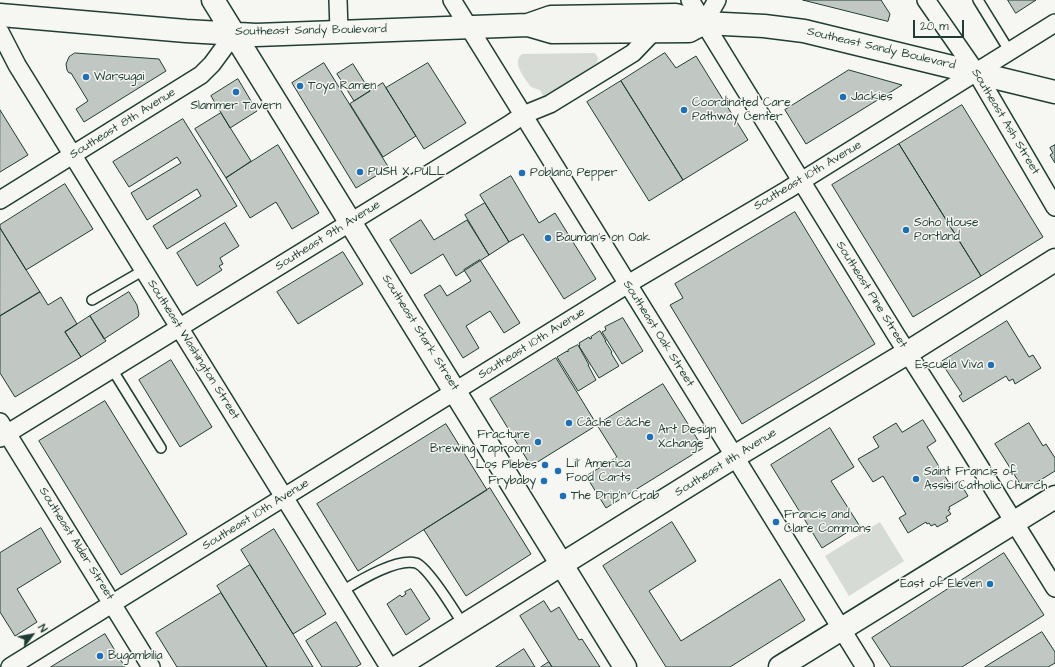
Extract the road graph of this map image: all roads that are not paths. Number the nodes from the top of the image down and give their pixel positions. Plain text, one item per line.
1 (213, 0) edge
2 (338, 0) edge
3 (452, 0) edge
4 (690, 0) edge
5 (717, 0) edge
6 (926, 0) edge
7 (978, 0) edge
8 (0, 14) edge
9 (704, 23) junction
10 (1055, 23) edge
11 (528, 25) junction
12 (468, 26) junction
13 (339, 31) junction
14 (654, 31) junction
15 (0, 32) edge
16 (234, 34) junction
17 (1010, 52) junction
18 (976, 72) junction
19 (1055, 92) edge
20 (523, 115) junction
21 (73, 156) junction
22 (800, 181) junction
23 (0, 200) edge
24 (1055, 207) edge
25 (351, 222) junction
26 (1055, 260) edge
27 (144, 270) junction
28 (628, 284) junction
29 (92, 300) dead end
30 (179, 328) junction
31 (907, 353) junction
32 (112, 369) junction
33 (456, 391) junction
34 (2, 431) edge
35 (161, 448) dead end
36 (734, 457) junction
37 (284, 497) junction
38 (1055, 497) edge
39 (1014, 522) junction
40 (562, 565) junction
41 (1055, 588) edge
42 (342, 591) junction
43 (112, 604) junction
44 (464, 626) junction
45 (841, 629) junction
46 (10, 667) edge
47 (151, 667) edge
48 (389, 667) edge
49 (397, 667) edge
50 (625, 667) edge
51 (780, 667) edge
52 (865, 667) edge

1 - 16 street, Southeast Stark Street
2 - 13 street
3 - 12 street, Southeast Oak Street
4 - 9 street, Southeast Pine Street
5 - 9 street
6 - 18 street, Southeast Ash Street
7 - 17 lane
8 - 16 street, Southeast Sandy Boulevard
9 - 11 street, Southeast Sandy Boulevard
9 - 14 street, Southeast Sandy Boulevard
9 - 18 street, Southeast Sandy Boulevard
9 - 22 street, Southeast Pine Street
10 - 17 street, Southeast 10th Avenue
11 - 12 street, Southeast Sandy Boulevard
11 - 14 street, Southeast Sandy Boulevard
12 - 13 street, Southeast Sandy Boulevard
12 - 20 street, Southeast Oak Street
13 - 16 street, Southeast Sandy Boulevard
14 - 20 street, Southeast 9th Avenue
15 - 21 street, Southeast Washington Street
16 - 21 street, Southeast 8th Avenue
16 - 25 street, Southeast Stark Street
17 - 18 street, Southeast 10th Avenue
18 - 19 street, Southeast Sandy Boulevard
18 - 22 street, Southeast 10th Avenue
18 - 24 street, Southeast Ash Street
20 - 25 street, Southeast 9th Avenue
20 - 28 street, Southeast Oak Street
21 - 23 street, Southeast 8th Avenue
21 - 27 street, Southeast Washington Street
22 - 28 street, Southeast 10th Avenue
22 - 31 street, Southeast Pine Street
25 - 30 street, Southeast 9th Avenue
25 - 33 street, Southeast Stark Street
26 - 31 street, Southeast 11th Avenue
27 - 29 lane
27 - 30 street, Southeast Washington Street
28 - 33 street, Southeast 10th Avenue
28 - 36 street, Southeast Oak Street
30 - 32 street, Southeast 9th Avenue
30 - 37 street, Southeast Washington Street
31 - 36 street, Southeast 11th Avenue
31 - 39 street, Southeast Pine Street
32 - 34 street, Southeast 9th Avenue
32 - 35 lane
33 - 37 street, Southeast 10th Avenue
33 - 40 street, Southeast Stark Street
34 - 43 street, Southeast Alder Street
36 - 40 street, Southeast 11th Avenue
36 - 45 street, Southeast Oak Street
37 - 42 street, Southeast Washington Street
37 - 43 street, Southeast 10th Avenue
38 - 39 street
39 - 41 street, Southeast Pine Street
39 - 45 street
40 - 44 street, Southeast 11th Avenue
40 - 50 street, Southeast Stark Street
42 - 44 lane
42 - 48 street, Southeast Washington Street
43 - 46 street, Southeast 10th Avenue
43 - 47 street, Southeast Alder Street
44 - 49 street, Southeast 11th Avenue
45 - 51 street
45 - 52 street, Southeast Oak Street

